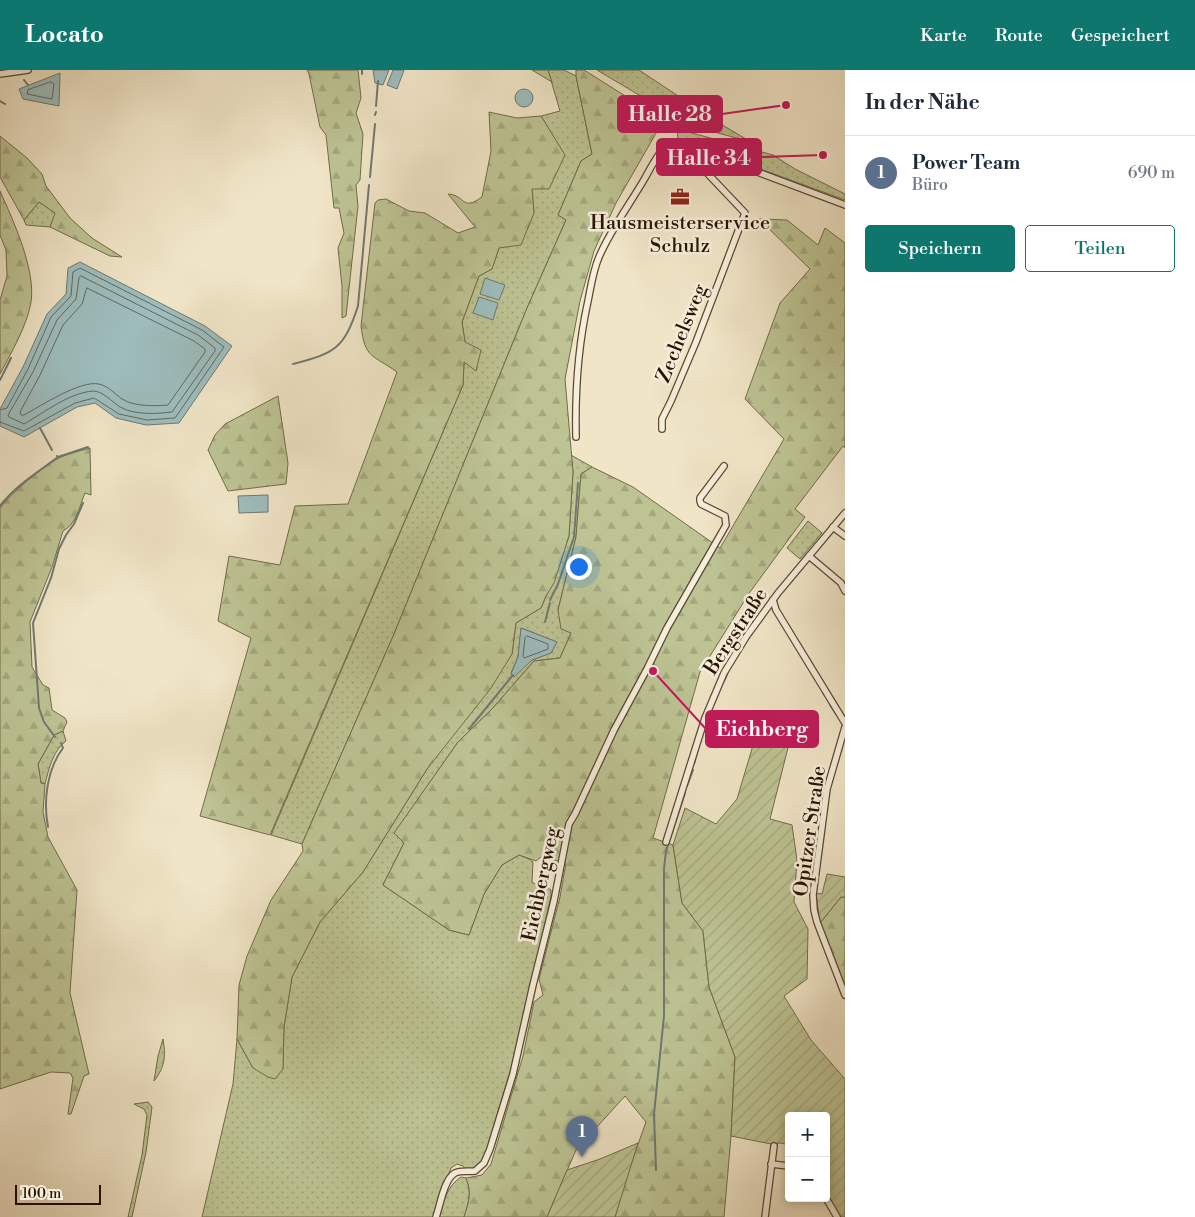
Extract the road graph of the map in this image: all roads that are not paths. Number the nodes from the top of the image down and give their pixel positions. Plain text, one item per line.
1 (28, 70) edge
2 (0, 74) edge
3 (664, 149) junction
4 (690, 151) junction
5 (845, 205) edge
6 (662, 429) dead end
7 (576, 437) dead end
8 (724, 466) dead end
9 (845, 513) edge
10 (833, 527) junction
11 (845, 536) edge
12 (809, 556) junction
13 (845, 591) edge
14 (773, 600) junction
15 (845, 725) edge
16 (666, 842) dead end
17 (845, 994) edge
18 (774, 1146) dead end
19 (771, 1164) junction
20 (785, 1166) edge
21 (829, 1202) edge
22 (436, 1217) edge
23 (765, 1217) edge
24 (838, 1217) edge

1 - 2 street
3 - 4 street
3 - 4 street
3 - 7 street
4 - 5 street
4 - 6 street, Zechelsweg
8 - 22 street, Eichbergweg
9 - 10 street, Bergstraße
10 - 11 street
10 - 12 street, Bergstraße
12 - 13 street
12 - 14 street, Bergstraße
14 - 15 street, Opitzer Straße
14 - 16 street, Bergstraße
15 - 17 street, Opitzer Straße
18 - 19 street
19 - 20 street
19 - 23 street
21 - 24 street

